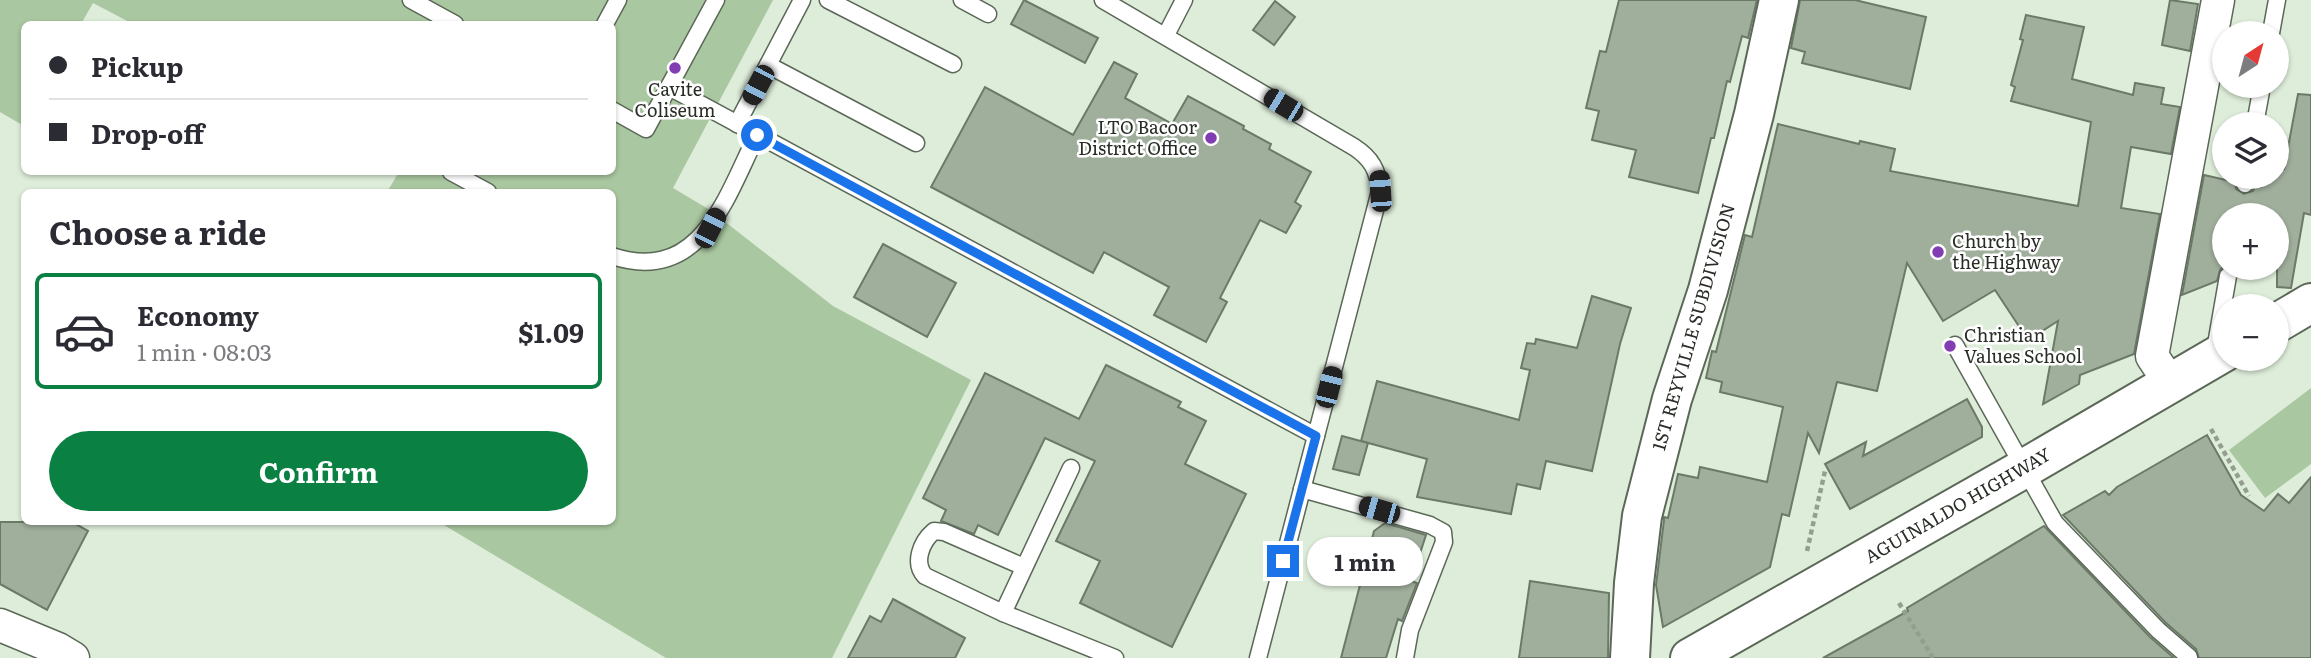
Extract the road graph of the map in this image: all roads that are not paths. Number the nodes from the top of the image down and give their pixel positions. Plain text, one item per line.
1 (411, 0) edge
2 (618, 0) edge
3 (716, 0) edge
4 (802, 0) edge
5 (828, 0) edge
6 (962, 0) edge
7 (1102, 0) edge
8 (1184, 0) edge
9 (1779, 0) edge
10 (2218, 0) edge
11 (2277, 0) edge
12 (988, 14) dead end
13 (450, 21) edge
14 (607, 21) edge
15 (2273, 21) edge
16 (1166, 35) junction
17 (953, 64) dead end
18 (768, 65) junction
19 (668, 87) junction
20 (616, 112) edge
21 (737, 124) junction
22 (757, 135) junction
23 (916, 143) dead end
24 (457, 175) edge
25 (482, 189) edge
26 (616, 257) edge
27 (2311, 303) edge
28 (2289, 316) edge
29 (1955, 345) dead end
30 (2212, 359) edge
31 (2170, 383) junction
32 (1316, 436) junction
33 (1071, 468) dead end
34 (2025, 468) junction
35 (1302, 489) junction
36 (1024, 567) junction
37 (1003, 613) junction
38 (0, 625) edge
39 (2189, 657) edge
40 (73, 658) edge
41 (1115, 658) edge
42 (1258, 658) edge
43 (1405, 658) edge
44 (1630, 658) edge
45 (1690, 658) edge

1 - 13 lane
2 - 14 lane
3 - 19 lane
4 - 18 lane
5 - 17 lane
6 - 12 lane
7 - 16 lane
8 - 16 lane
9 - 44 main road, 1ST REYVILLE SUBDIVISION
10 - 31 street
11 - 15 lane
16 - 32 lane
18 - 21 lane
18 - 23 lane
19 - 20 lane
19 - 21 lane
21 - 22 lane
22 - 26 lane
22 - 32 lane
24 - 25 lane
27 - 28 main road
29 - 34 lane
30 - 31 main road, AGUINALDO HIGHWAY
31 - 34 main road, AGUINALDO HIGHWAY
32 - 35 lane
33 - 36 lane
34 - 39 lane
34 - 45 main road, AGUINALDO HIGHWAY
35 - 42 lane
35 - 43 lane
36 - 37 lane
36 - 37 lane
37 - 41 lane
38 - 40 street

